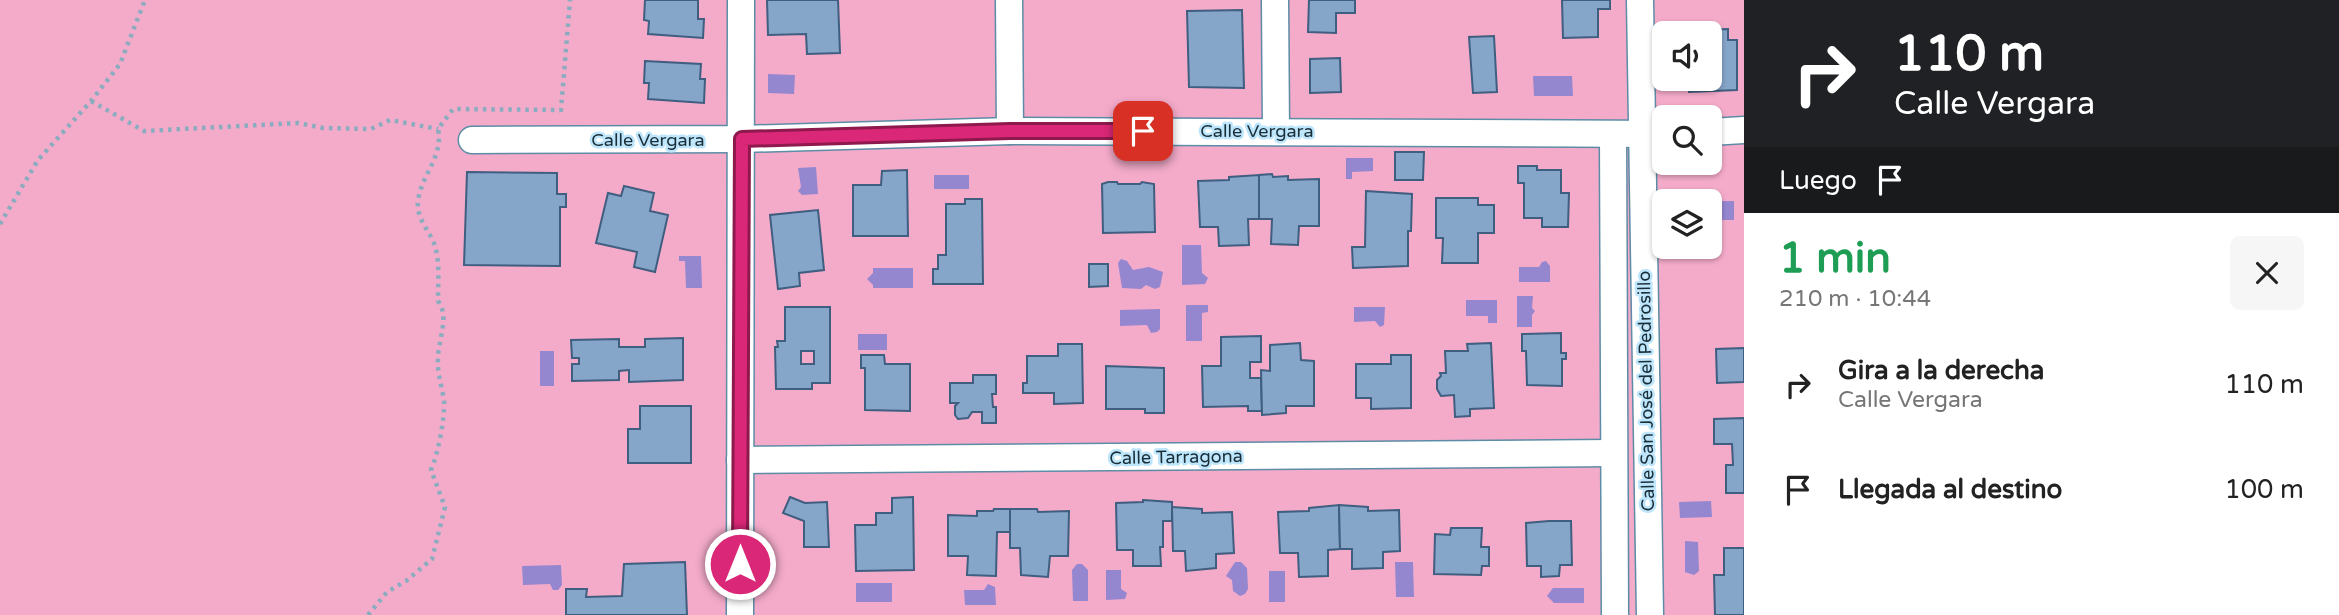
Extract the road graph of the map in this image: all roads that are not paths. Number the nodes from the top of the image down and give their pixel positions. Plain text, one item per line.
1 (741, 0) edge
2 (1009, 0) edge
3 (1275, 0) edge
4 (1640, 0) edge
5 (1652, 125) edge
6 (1744, 130) edge
7 (1010, 131) junction
8 (1276, 131) junction
9 (1722, 131) edge
10 (1613, 135) junction
11 (1652, 135) edge
12 (742, 139) junction
13 (472, 140) dead end
14 (1653, 175) edge
15 (1613, 453) junction
16 (740, 460) junction
17 (740, 615) edge
18 (1615, 615) edge
19 (1650, 615) edge

1 - 12 street
2 - 7 street
3 - 8 street
4 - 5 street, Calle San José del Pedrosillo
6 - 9 street
7 - 8 street, Calle Vergara
7 - 12 street, Calle Vergara
8 - 10 street, Calle Vergara
10 - 11 street, Calle Vergara
10 - 15 street, Calle San José del Pedrosillo
12 - 13 street, Calle Vergara
12 - 16 street
14 - 19 street, Calle San José del Pedrosillo
15 - 16 street, Calle Tarragona
15 - 18 street, Calle San José del Pedrosillo
16 - 17 street

